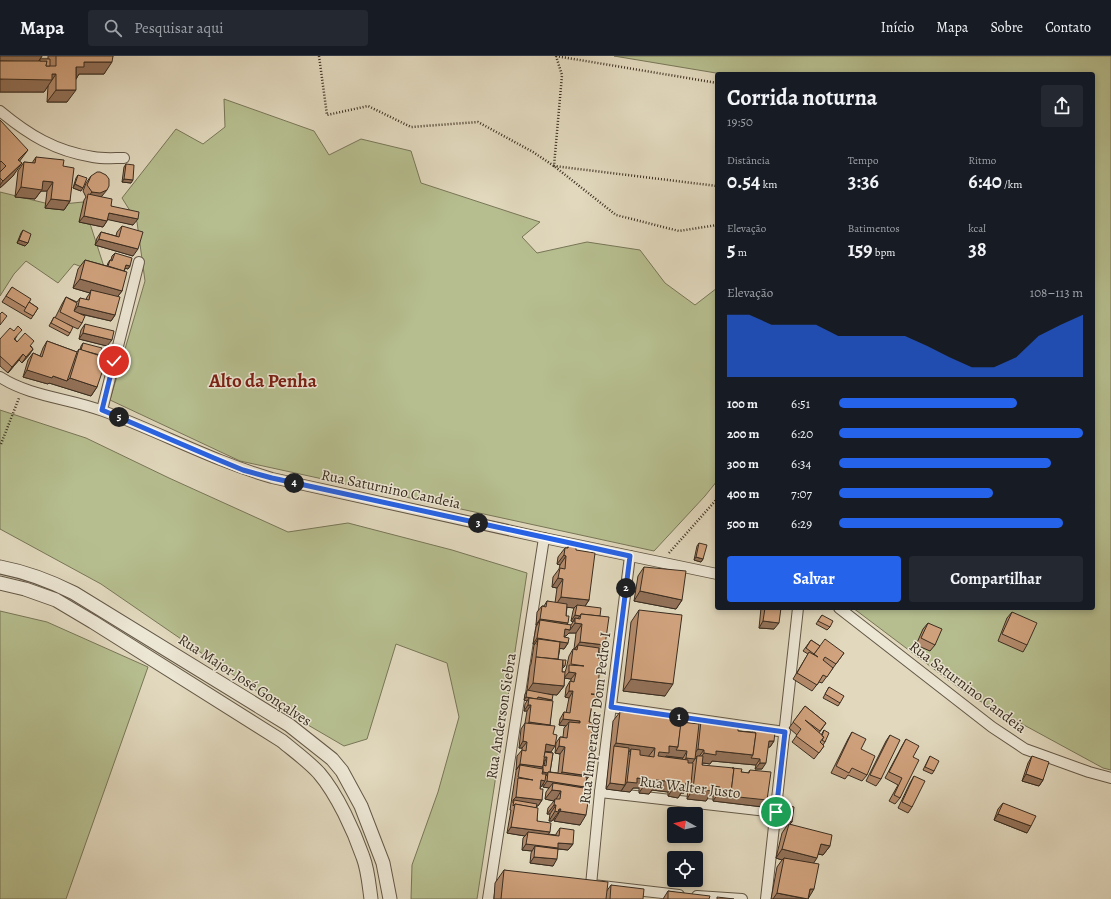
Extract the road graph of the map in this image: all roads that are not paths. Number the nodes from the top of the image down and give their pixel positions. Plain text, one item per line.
1 (0, 111) edge
2 (124, 158) dead end
3 (139, 262) dead end
4 (0, 377) edge
5 (102, 410) junction
6 (544, 538) junction
7 (630, 556) junction
8 (0, 567) edge
9 (715, 574) edge
10 (0, 583) edge
11 (798, 610) edge
12 (842, 610) edge
13 (611, 707) junction
14 (785, 732) junction
15 (1111, 778) edge
16 (600, 792) junction
17 (776, 812) junction
18 (659, 896) edge
19 (371, 899) edge
20 (390, 899) edge
21 (488, 899) edge
22 (742, 899) edge
23 (766, 899) edge

1 - 2 street
3 - 5 street
4 - 5 street, Rua Saturnino Candeia
5 - 6 street, Rua Saturnino Candeia
6 - 7 street, Rua Saturnino Candeia
6 - 21 street, Rua Anderson Siebra
7 - 9 street, Rua Saturnino Candeia
7 - 13 street, Rua Imperador Dom Pedro I
8 - 20 street, Rua Major José Gonçalves
10 - 19 street, Rua Major José Gonçalves
11 - 14 street
12 - 15 street, Rua Saturnino Candeia
13 - 14 street
13 - 16 street, Rua Imperador Dom Pedro I
14 - 17 street
16 - 17 street, Rua Walter Justo
16 - 18 street, Rua Imperador Dom Pedro I
17 - 23 street
18 - 22 street

